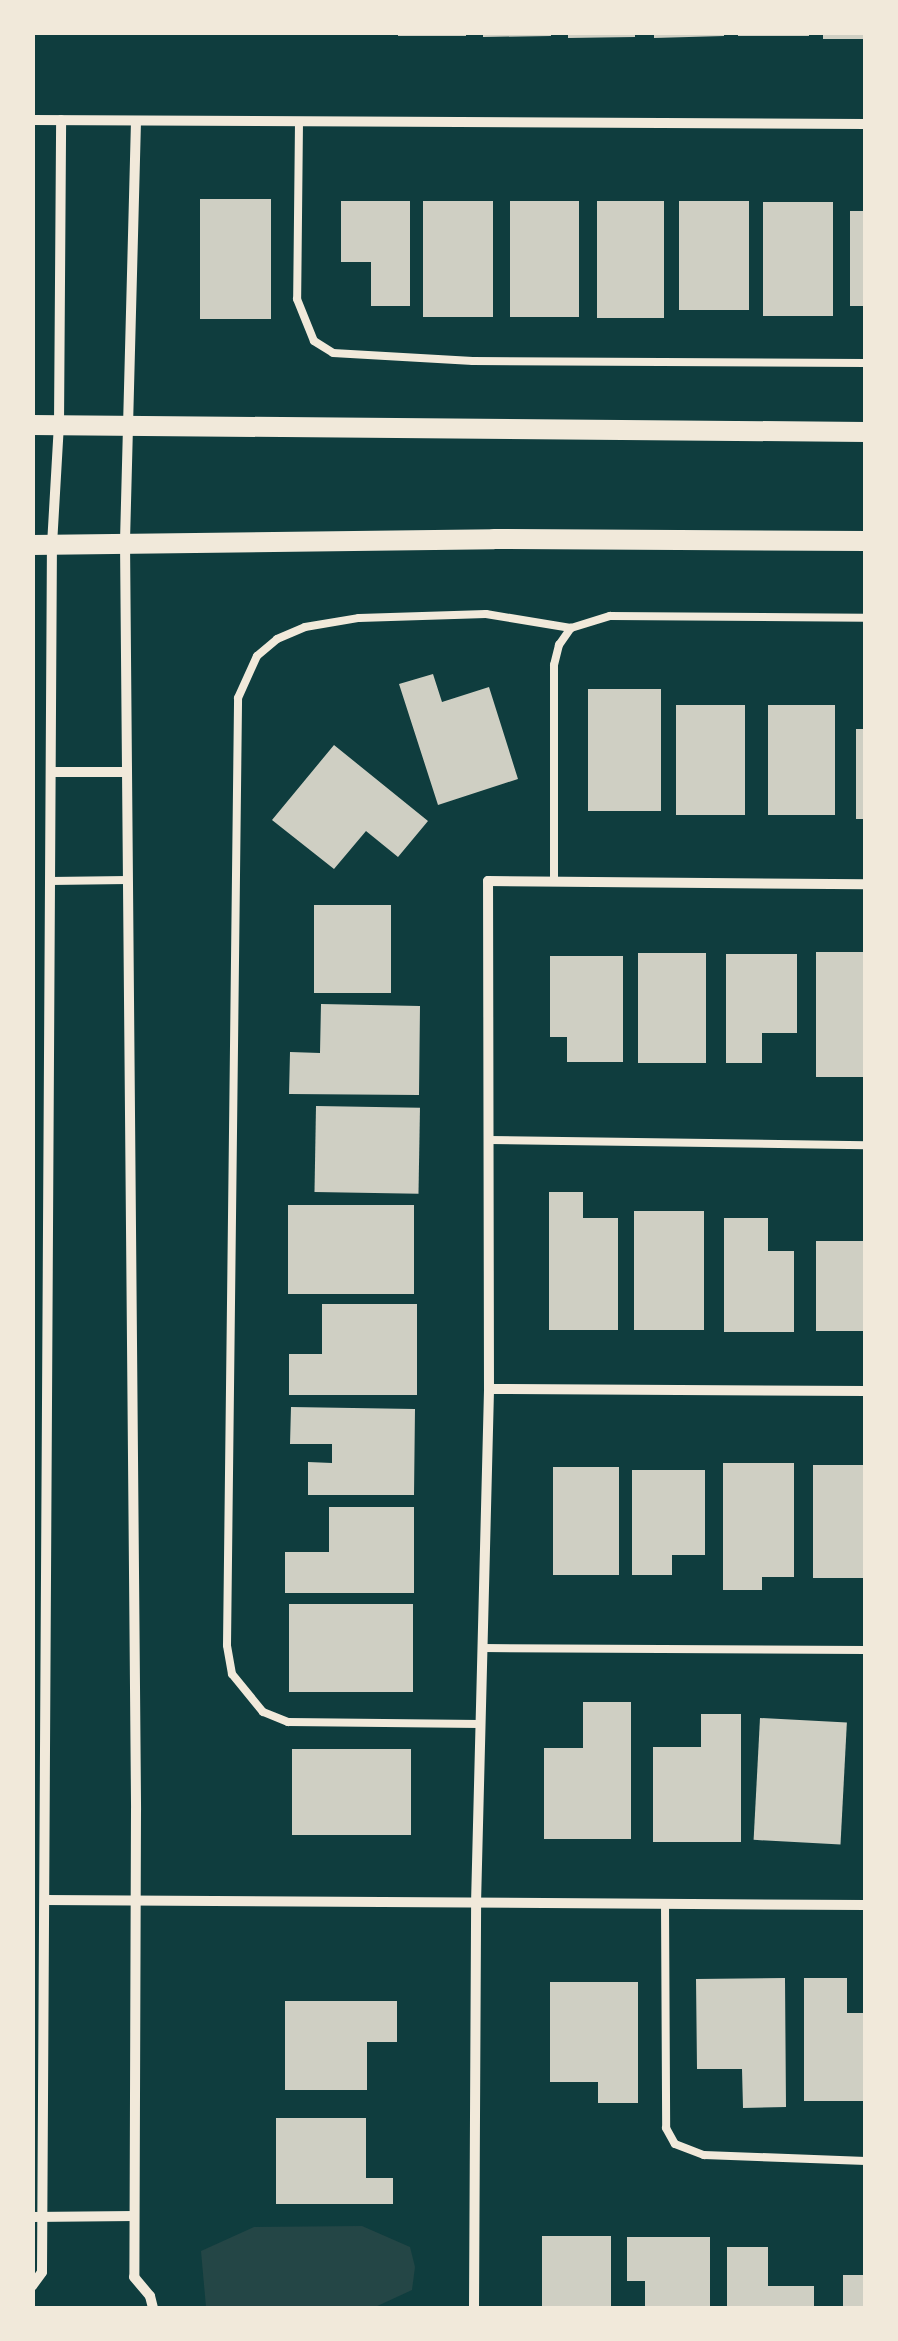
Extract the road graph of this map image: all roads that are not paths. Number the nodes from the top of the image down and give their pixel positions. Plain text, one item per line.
1 (32, 120) edge
2 (61, 120) junction
3 (136, 121) junction
4 (299, 122) junction
5 (866, 124) edge
6 (866, 362) edge
7 (32, 425) edge
8 (59, 426) junction
9 (127, 426) junction
10 (866, 432) edge
11 (125, 541) junction
12 (866, 541) edge
13 (42, 545) edge
14 (866, 618) edge
15 (571, 628) junction
16 (51, 772) junction
17 (127, 772) junction
18 (128, 880) junction
19 (50, 881) junction
20 (554, 882) junction
21 (866, 884) edge
22 (490, 1140) junction
23 (866, 1145) edge
24 (489, 1389) junction
25 (866, 1392) edge
26 (482, 1648) junction
27 (866, 1650) edge
28 (480, 1724) junction
29 (44, 1900) junction
30 (133, 1900) junction
31 (476, 1904) junction
32 (664, 1906) junction
33 (866, 1906) edge
34 (866, 2162) edge
35 (134, 2216) junction
36 (37, 2217) edge
37 (32, 2286) edge
38 (153, 2308) edge
39 (474, 2308) edge

1 - 2 street
2 - 3 street
2 - 8 street
3 - 4 street
3 - 9 street
4 - 5 street
4 - 6 lane
7 - 8 main road
8 - 9 main road
8 - 13 street
9 - 10 main road
9 - 11 street
11 - 12 main road
11 - 13 main road
11 - 17 street
13 - 16 street
14 - 15 lane
15 - 20 lane
15 - 28 lane
16 - 17 street
16 - 19 street
17 - 18 street
18 - 19 lane
18 - 30 street
19 - 29 street
20 - 21 street
20 - 22 street
22 - 23 lane
22 - 24 street
24 - 25 street
24 - 26 street
26 - 27 lane
26 - 28 street
28 - 31 street
29 - 30 street
29 - 36 street
30 - 31 street
30 - 35 street
31 - 32 street
31 - 39 street
32 - 33 street
32 - 34 lane
35 - 36 street
35 - 38 street
36 - 37 street

